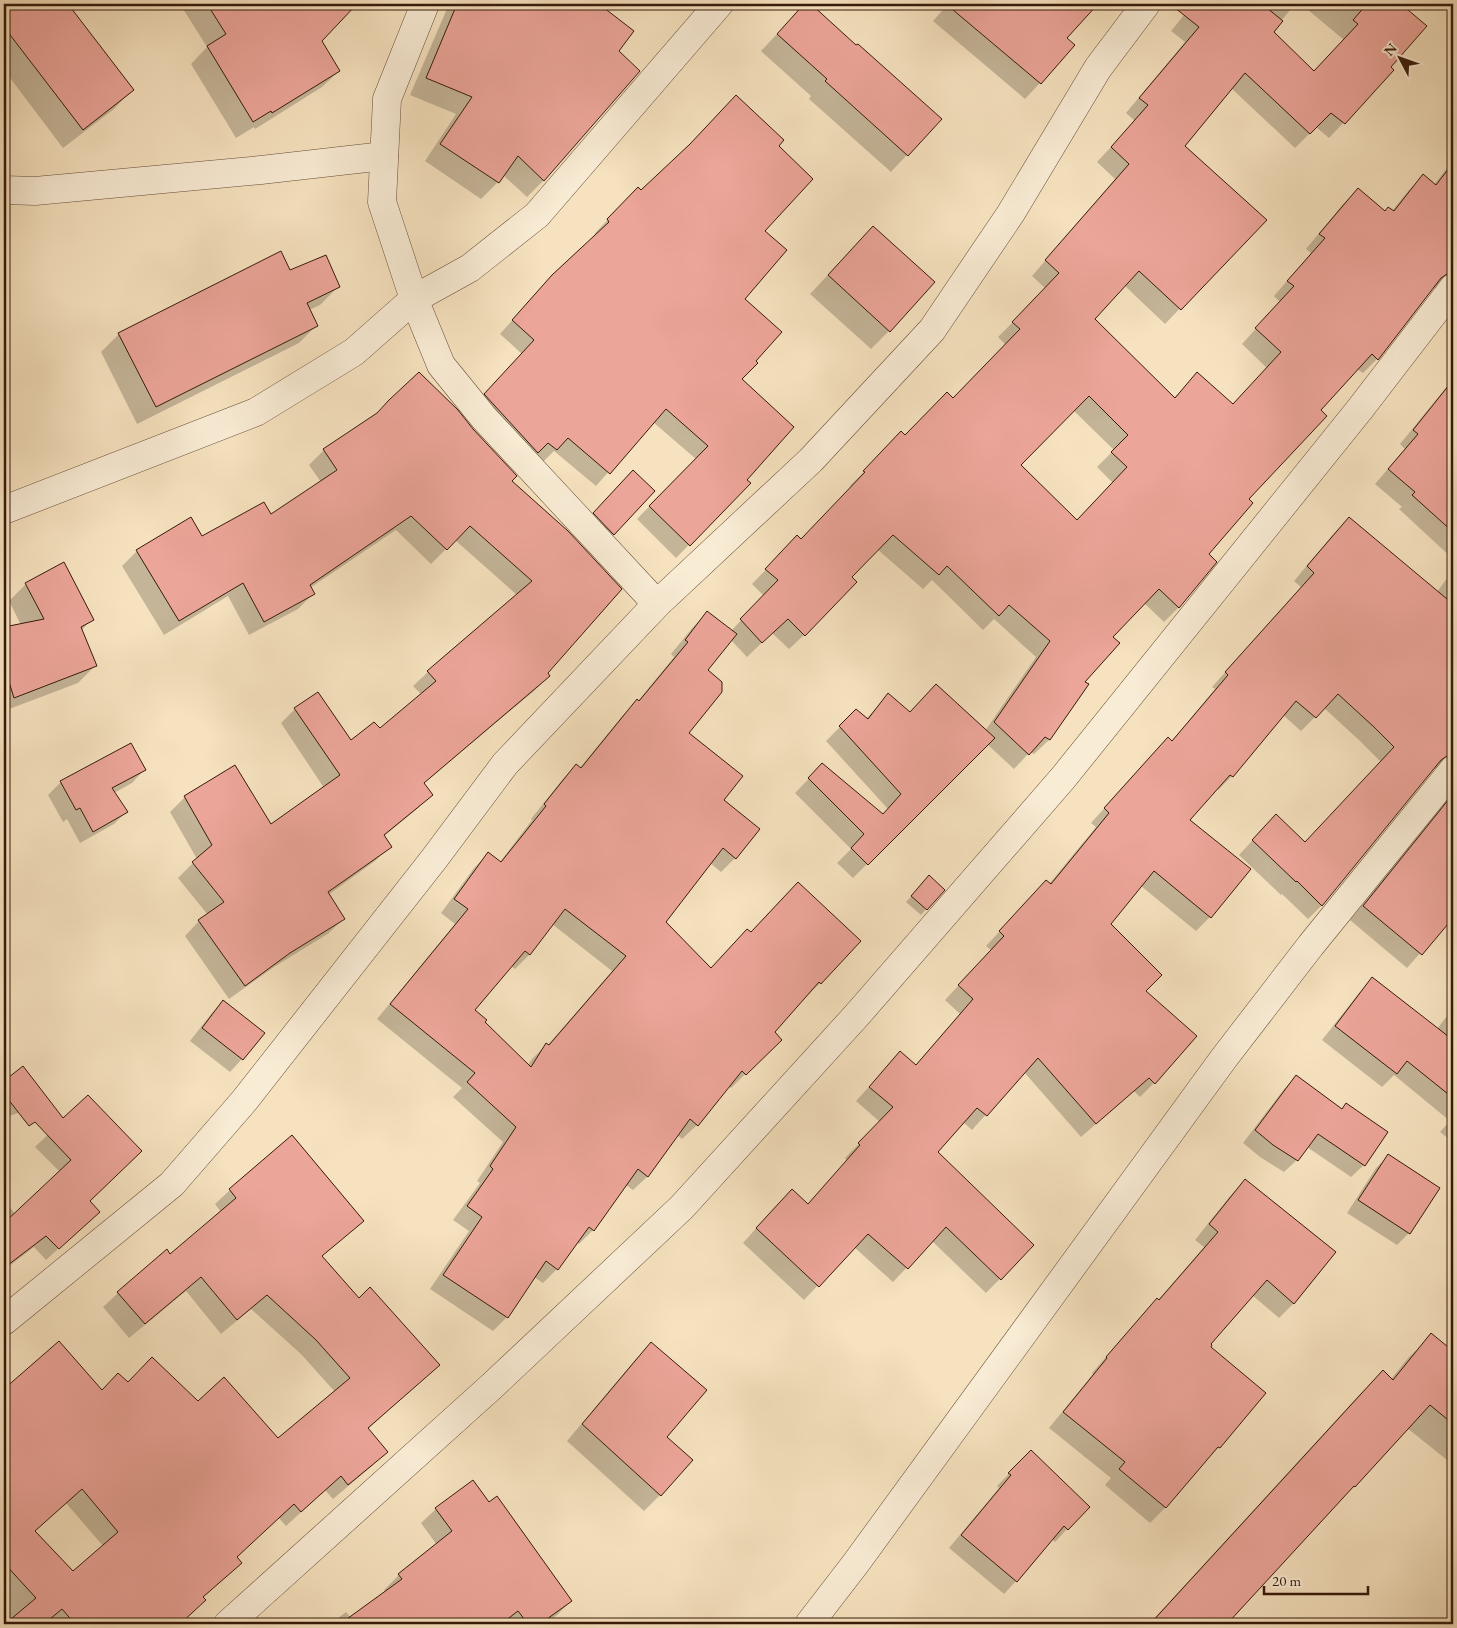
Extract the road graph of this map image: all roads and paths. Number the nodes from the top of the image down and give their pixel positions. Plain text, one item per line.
1 (425, 4) edge
2 (719, 4) edge
3 (1146, 4) edge
4 (384, 156) junction
5 (4, 190) edge
6 (1453, 288) edge
7 (414, 298) junction
8 (4, 510) edge
9 (657, 604) junction
10 (1453, 770) edge
11 (4, 1321) edge
12 (228, 1624) edge
13 (809, 1624) edge

1 - 4 street
2 - 7 street
3 - 9 street
4 - 5 street
4 - 7 street
6 - 12 street
7 - 8 street
7 - 9 street
9 - 11 street
10 - 13 street

